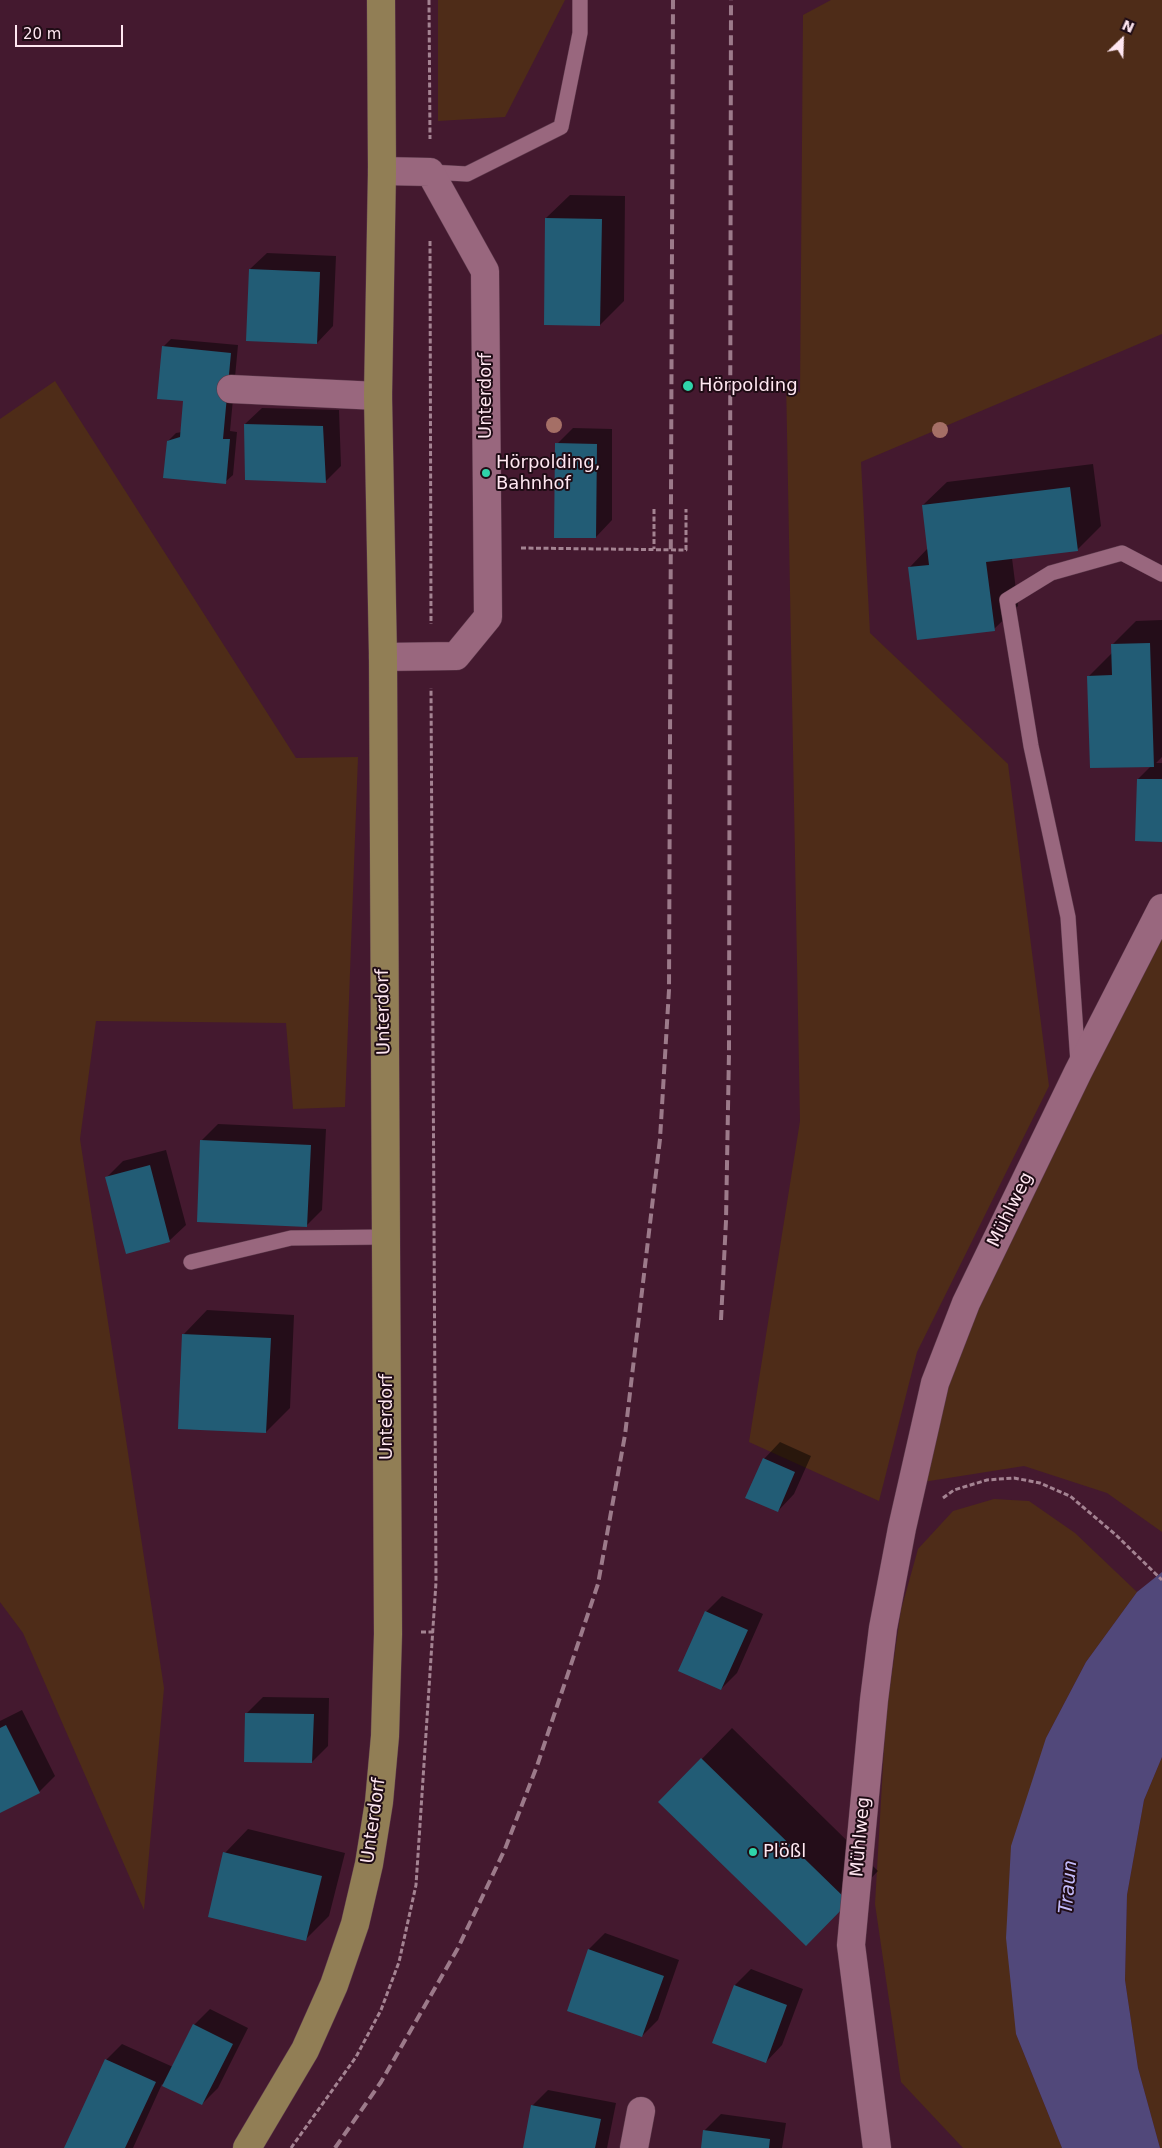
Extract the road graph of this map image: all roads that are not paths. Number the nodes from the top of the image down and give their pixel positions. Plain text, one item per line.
1 (382, 0) edge
2 (580, 0) edge
3 (382, 171) junction
4 (430, 172) junction
5 (231, 389) dead end
6 (378, 396) junction
7 (1162, 574) edge
8 (383, 657) junction
9 (1162, 908) edge
10 (1078, 1072) junction
11 (385, 1237) junction
12 (191, 1262) dead end
13 (641, 2111) dead end
14 (247, 2148) edge
15 (634, 2148) edge
16 (877, 2148) edge

1 - 3 main road, Unterdorf
2 - 4 lane
3 - 4 street
3 - 6 main road, Unterdorf
4 - 8 street, Unterdorf
5 - 6 street
6 - 8 main road, Unterdorf
7 - 10 lane
8 - 11 main road, Unterdorf
9 - 10 street, Mühlweg
10 - 16 street, Mühlweg
11 - 12 lane
11 - 14 main road, Unterdorf
13 - 15 street

